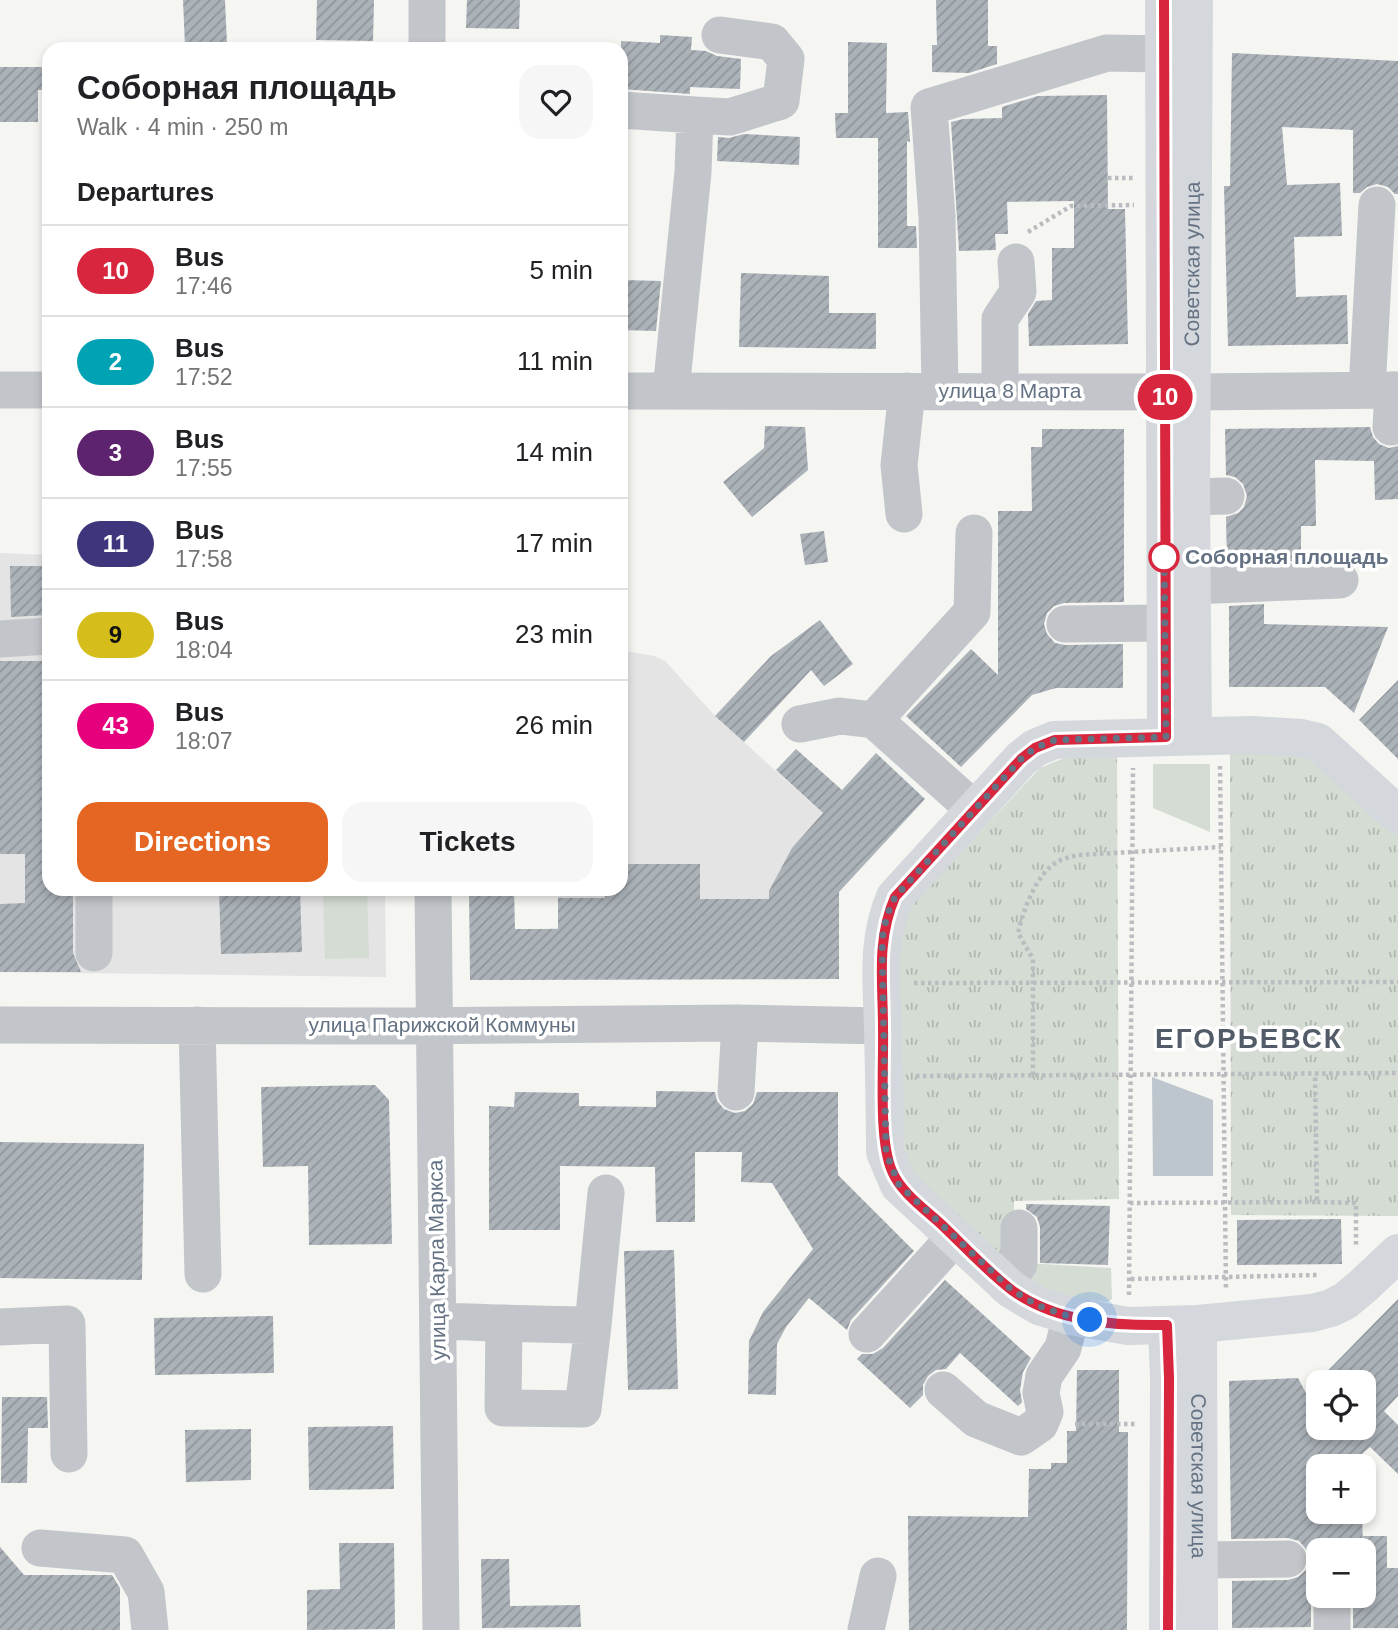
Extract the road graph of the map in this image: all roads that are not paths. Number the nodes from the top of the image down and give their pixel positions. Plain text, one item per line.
1 (427, 0) edge
2 (1164, 0) edge
3 (1194, 0) edge
4 (720, 35) dead end
5 (427, 42) edge
6 (1164, 54) junction
7 (628, 110) edge
8 (695, 115) junction
9 (1377, 205) dead end
10 (1016, 262) road end
11 (0, 390) edge
12 (42, 390) edge
13 (923, 390) junction
14 (1386, 390) edge
15 (628, 391) edge
16 (671, 391) junction
17 (1000, 391) junction
18 (1178, 392) junction
19 (1391, 428) dead end
20 (904, 514) dead end
21 (974, 533) dead end
22 (1340, 580) dead end
23 (1191, 586) junction
24 (1164, 623) junction
25 (1065, 624) dead end
26 (42, 636) edge
27 (0, 639) edge
28 (874, 720) junction
29 (800, 724) dead end
30 (1179, 737) junction
31 (975, 810) junction
32 (1398, 815) edge
33 (94, 896) edge
34 (433, 896) edge
35 (94, 953) dead end
36 (740, 1023) junction
37 (0, 1025) edge
38 (197, 1025) junction
39 (434, 1026) junction
40 (883, 1026) junction
41 (736, 1092) dead end
42 (606, 1192) dead end
43 (1019, 1228) dead end
44 (955, 1237) junction
45 (1398, 1253) edge
46 (203, 1274) dead end
47 (1005, 1284) junction
48 (1071, 1317) junction
49 (1197, 1317) junction
50 (438, 1321) junction
51 (504, 1323) junction
52 (593, 1325) junction
53 (0, 1327) edge
54 (867, 1334) dead end
55 (943, 1390) dead end
56 (69, 1454) dead end
57 (40, 1548) dead end
58 (1288, 1559) dead end
59 (1199, 1560) junction
60 (878, 1576) dead end
61 (1332, 1608) edge
62 (150, 1630) edge
63 (442, 1630) edge
64 (866, 1630) edge
65 (1168, 1630) edge
66 (1199, 1630) edge
67 (1332, 1630) edge

1 - 5 street
2 - 6 main road, Советская улица
3 - 18 main road, Советская улица
4 - 8 street
6 - 13 street
6 - 18 main road, Советская улица
7 - 8 street
8 - 16 street
9 - 14 street
10 - 17 street
11 - 12 street
13 - 16 street, улица 8 Марта
13 - 17 street, улица 8 Марта
13 - 20 street
14 - 18 street, улица 8 Марта
14 - 19 street
15 - 16 street, улица 8 Марта
17 - 18 street, улица 8 Марта
18 - 23 main road, Советская улица
18 - 24 main road, Советская улица
21 - 28 street
22 - 23 street
23 - 30 main road, Советская улица
24 - 25 street
24 - 30 main road, Советская улица
26 - 27 street
28 - 29 street
28 - 31 street
30 - 31 main road
30 - 32 main road
31 - 40 main road
33 - 35 street
34 - 39 street, улица Карла Маркса
36 - 39 street, улица Парижской Коммуны
36 - 40 street, улица Парижской Коммуны
36 - 41 street
37 - 38 street, улица Парижской Коммуны
38 - 39 street, улица Парижской Коммуны
38 - 46 street
39 - 50 street, улица Карла Маркса
40 - 44 main road
42 - 52 street
43 - 47 street
44 - 47 main road
44 - 54 street
45 - 49 main road
47 - 48 main road
48 - 49 main road
48 - 55 street
49 - 59 main road, Советская улица
49 - 65 main road, Советская улица
50 - 51 street
50 - 63 street, улица Карла Маркса
51 - 52 street
51 - 52 street
53 - 56 street
57 - 62 street
58 - 59 street
59 - 66 main road, Советская улица
60 - 64 street
61 - 67 street

